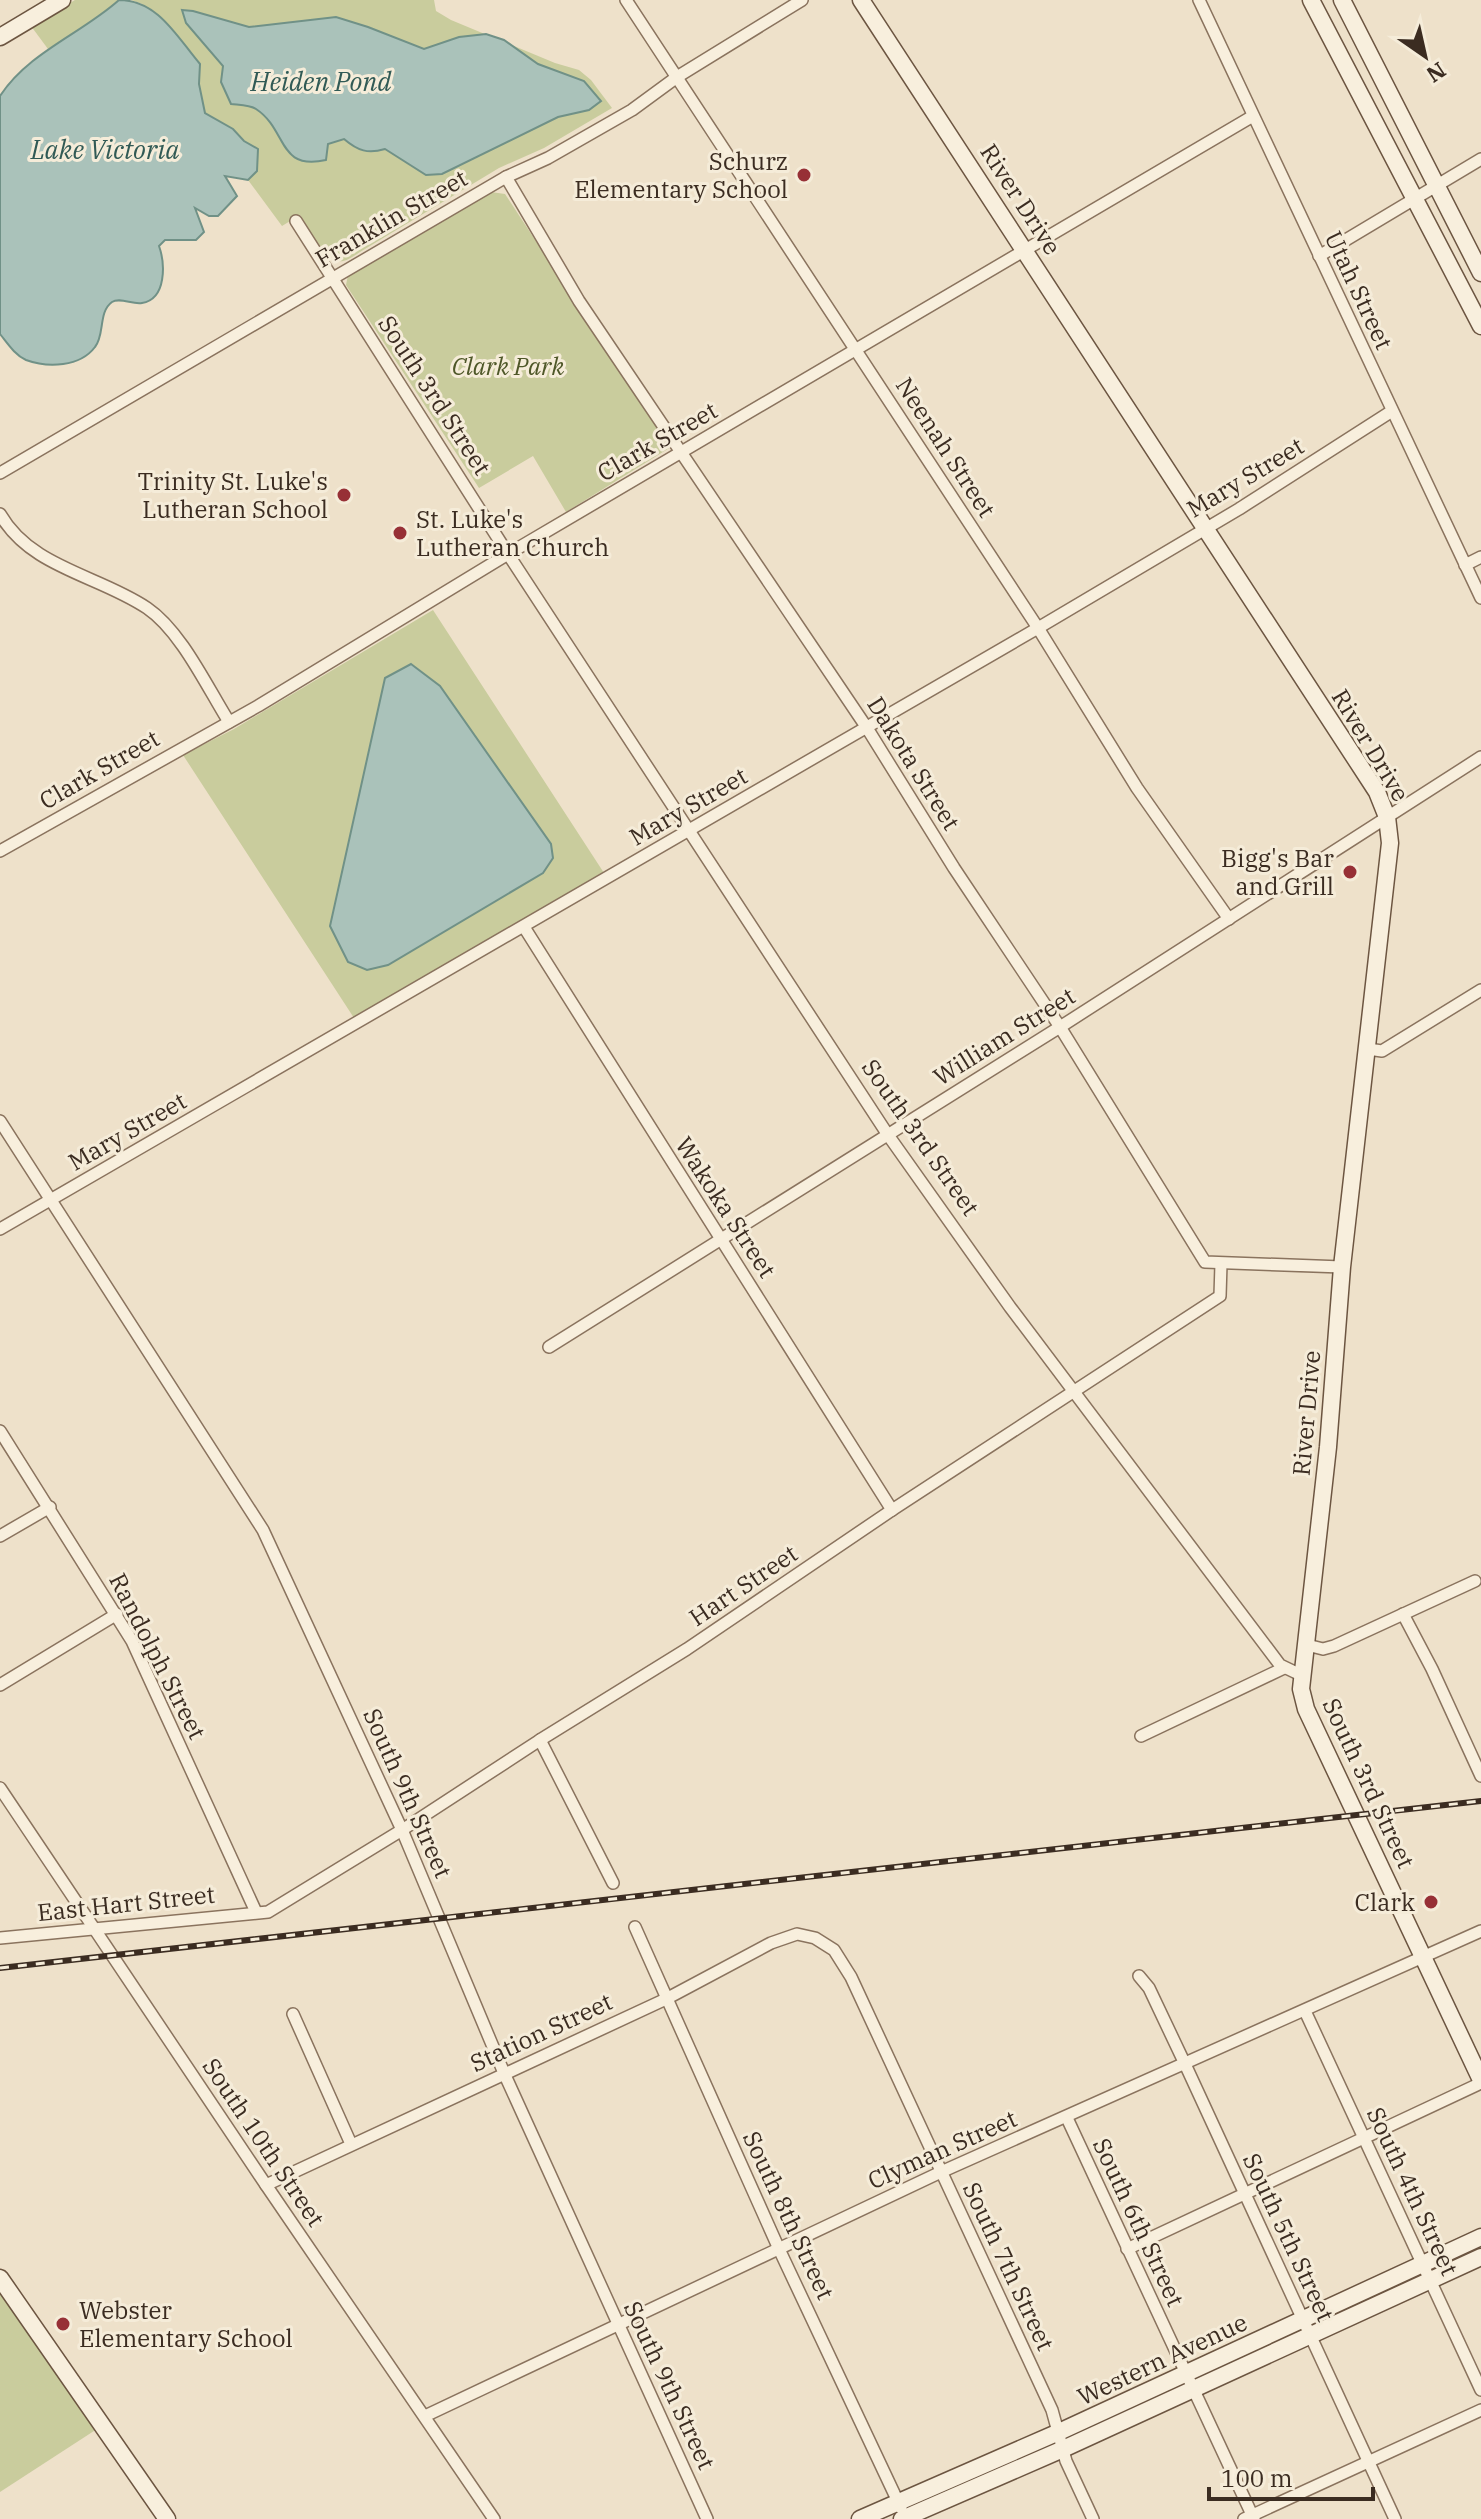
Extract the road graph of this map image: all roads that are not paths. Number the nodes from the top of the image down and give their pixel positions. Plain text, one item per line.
1 (62, 0) edge
2 (626, 0) edge
3 (802, 0) edge
4 (861, 0) edge
5 (1199, 0) edge
6 (1311, 0) edge
7 (1342, 0) edge
8 (0, 37) edge
9 (677, 77) junction
10 (1253, 116) junction
11 (1481, 159) edge
12 (506, 177) junction
13 (1437, 186) junction
14 (1414, 200) junction
15 (296, 221) dead end
16 (1026, 250) junction
17 (1319, 256) junction
18 (1481, 273) edge
19 (331, 278) junction
20 (1481, 326) edge
21 (857, 351) junction
22 (1392, 411) junction
23 (683, 452) junction
24 (0, 473) edge
25 (0, 514) edge
26 (1204, 528) junction
27 (508, 554) junction
28 (1481, 557) edge
29 (1465, 565) junction
30 (1481, 598) edge
31 (1038, 628) junction
32 (229, 722) junction
33 (867, 728) junction
34 (1481, 757) edge
35 (1387, 817) junction
36 (691, 830) junction
37 (0, 851) edge
38 (1229, 919) junction
39 (524, 927) junction
40 (1481, 990) edge
41 (1060, 1027) junction
42 (1368, 1049) junction
43 (0, 1121) edge
44 (888, 1135) junction
45 (51, 1201) junction
46 (0, 1229) edge
47 (720, 1241) junction
48 (1221, 1264) junction
49 (1342, 1267) junction
50 (549, 1347) dead end
51 (1074, 1393) junction
52 (0, 1431) edge
53 (50, 1507) junction
54 (892, 1510) junction
55 (0, 1536) edge
56 (1475, 1581) dead end
57 (117, 1614) junction
58 (1403, 1614) junction
59 (1307, 1645) junction
60 (1284, 1668) junction
61 (1303, 1676) junction
62 (0, 1685) edge
63 (1141, 1736) dead end
64 (540, 1740) junction
65 (1481, 1776) edge
66 (0, 1788) edge
67 (402, 1830) junction
68 (613, 1883) dead end
69 (256, 1912) junction
70 (635, 1927) dead end
71 (97, 1930) junction
72 (1481, 1931) edge
73 (0, 1938) edge
74 (834, 1950) joint
75 (1424, 1956) junction
76 (1139, 1976) dead end
77 (666, 1999) junction
78 (1305, 2011) junction
79 (293, 2014) dead end
80 (1185, 2064) junction
81 (504, 2073) junction
82 (1481, 2081) edge
83 (1067, 2118) junction
84 (1363, 2137) junction
85 (351, 2144) junction
86 (941, 2172) junction
87 (266, 2185) junction
88 (1245, 2194) junction
89 (1481, 2237) edge
90 (779, 2249) junction
91 (1127, 2249) junction
92 (1481, 2257) edge
93 (1422, 2264) junction
94 (0, 2278) edge
95 (1430, 2281) junction
96 (617, 2324) junction
97 (1307, 2328) junction
98 (1186, 2374) junction
99 (1194, 2390) junction
100 (1481, 2390) edge
101 (1481, 2410) edge
102 (425, 2416) junction
103 (1059, 2432) junction
104 (1063, 2449) junction
105 (1368, 2461) junction
106 (903, 2514) edge
107 (491, 2518) edge
108 (1250, 2518) edge
109 (167, 2519) edge
110 (707, 2519) edge
111 (860, 2519) edge
112 (1093, 2519) edge
113 (1395, 2519) edge

1 - 8 street
2 - 9 street, Neenah Street
3 - 9 street, Franklin Street
4 - 16 street, River Drive
5 - 10 street, Utah Street
6 - 14 street
7 - 13 street
9 - 12 street, Franklin Street
9 - 21 street, Neenah Street
10 - 16 street, Clark Street
10 - 17 street, Utah Street
11 - 13 street
12 - 19 street, Franklin Street
12 - 23 street, Dakota Street
13 - 14 street
13 - 18 street
14 - 17 street
14 - 20 street
15 - 19 street, South 3rd Street
16 - 21 street, Clark Street
16 - 26 street, River Drive
17 - 22 street, Utah Street
19 - 24 street, Franklin Street
19 - 27 street, South 3rd Street
21 - 23 street, Clark Street
21 - 31 street, Neenah Street
22 - 26 street, Mary Street
22 - 29 street, Utah Street
23 - 27 street, Clark Street
23 - 33 street, Dakota Street
25 - 32 street
26 - 31 street, Mary Street
26 - 35 street, River Drive
27 - 32 street, Clark Street
27 - 36 street, South 3rd Street
28 - 29 street
29 - 30 street, Utah Street
31 - 33 street, Mary Street
31 - 38 street, Neenah Street
32 - 37 street, Clark Street
33 - 36 street, Mary Street
33 - 41 street, Dakota Street
34 - 35 street, William Street
35 - 38 street, William Street
35 - 42 street, River Drive
36 - 39 street, Mary Street
36 - 44 street, South 3rd Street
38 - 41 street, William Street
39 - 45 street, Mary Street
39 - 47 street, Wakoka Street
40 - 42 street
41 - 44 street, William Street
41 - 48 street, Dakota Street
42 - 49 street, River Drive
43 - 45 street, South 9th Street
44 - 47 street, William Street
44 - 51 street, South 3rd Street
45 - 46 street, Mary Street
45 - 67 street, South 9th Street
47 - 50 street, William Street
47 - 54 street, Wakoka Street
48 - 49 street
48 - 51 street, Hart Street
49 - 59 street, River Drive
51 - 54 street, Hart Street
51 - 60 street, South 3rd Street
52 - 53 street, Randolph Street
53 - 55 street
53 - 57 street, Randolph Street
54 - 64 street, Hart Street
56 - 58 street
57 - 62 street
57 - 69 street, Randolph Street
58 - 59 street
58 - 65 street
59 - 61 street, River Drive
60 - 61 street, South 3rd Street
60 - 63 street
61 - 75 street, South 3rd Street
64 - 67 street, Hart Street
64 - 68 street
66 - 71 street, South 10th Street
67 - 69 street, Hart Street
67 - 81 street, South 9th Street
69 - 71 street, East Hart Street
70 - 77 street, South 8th Street
71 - 73 street, East Hart Street
71 - 87 street, South 10th Street
72 - 75 street, Clyman Street
74 - 77 street, Station Street
74 - 86 street, South 7th Street
75 - 78 street, Clyman Street
75 - 82 street, South 3rd Street
76 - 80 street, South 5th Street
77 - 81 street, Station Street
77 - 90 street, South 8th Street
78 - 80 street, Clyman Street
78 - 84 street, South 4th Street
79 - 85 street
80 - 83 street, Clyman Street
80 - 88 street, South 5th Street
81 - 85 street, Station Street
81 - 96 street, South 9th Street
82 - 84 street
83 - 86 street, Clyman Street
83 - 91 street, South 6th Street
84 - 88 street
84 - 93 street, South 4th Street
85 - 87 street, Station Street
86 - 90 street, Clyman Street
86 - 103 street, South 7th Street
87 - 102 street, South 10th Street
88 - 91 street
88 - 97 street, South 5th Street
89 - 93 street, Western Avenue
90 - 96 street, Clyman Street
90 - 106 street, South 8th Street
91 - 98 street, South 6th Street
92 - 95 street, Western Avenue
93 - 95 street, South 4th Street
93 - 97 street, Western Avenue
94 - 109 street
95 - 97 street, Western Avenue
95 - 100 street, South 4th Street
96 - 102 street, Clyman Street
96 - 110 street, South 9th Street
97 - 98 street, Western Avenue
97 - 99 street, Western Avenue
97 - 105 street, South 5th Street
98 - 99 street, South 6th Street
98 - 103 street, Western Avenue
99 - 104 street, Western Avenue
99 - 108 street, South 6th Street
101 - 105 street
102 - 107 street, South 10th Street
103 - 104 street, South 7th Street
103 - 106 street, Western Avenue
104 - 106 street, Western Avenue
104 - 112 street, South 7th Street
105 - 108 street
105 - 113 street, South 5th Street
106 - 111 street, Western Avenue

